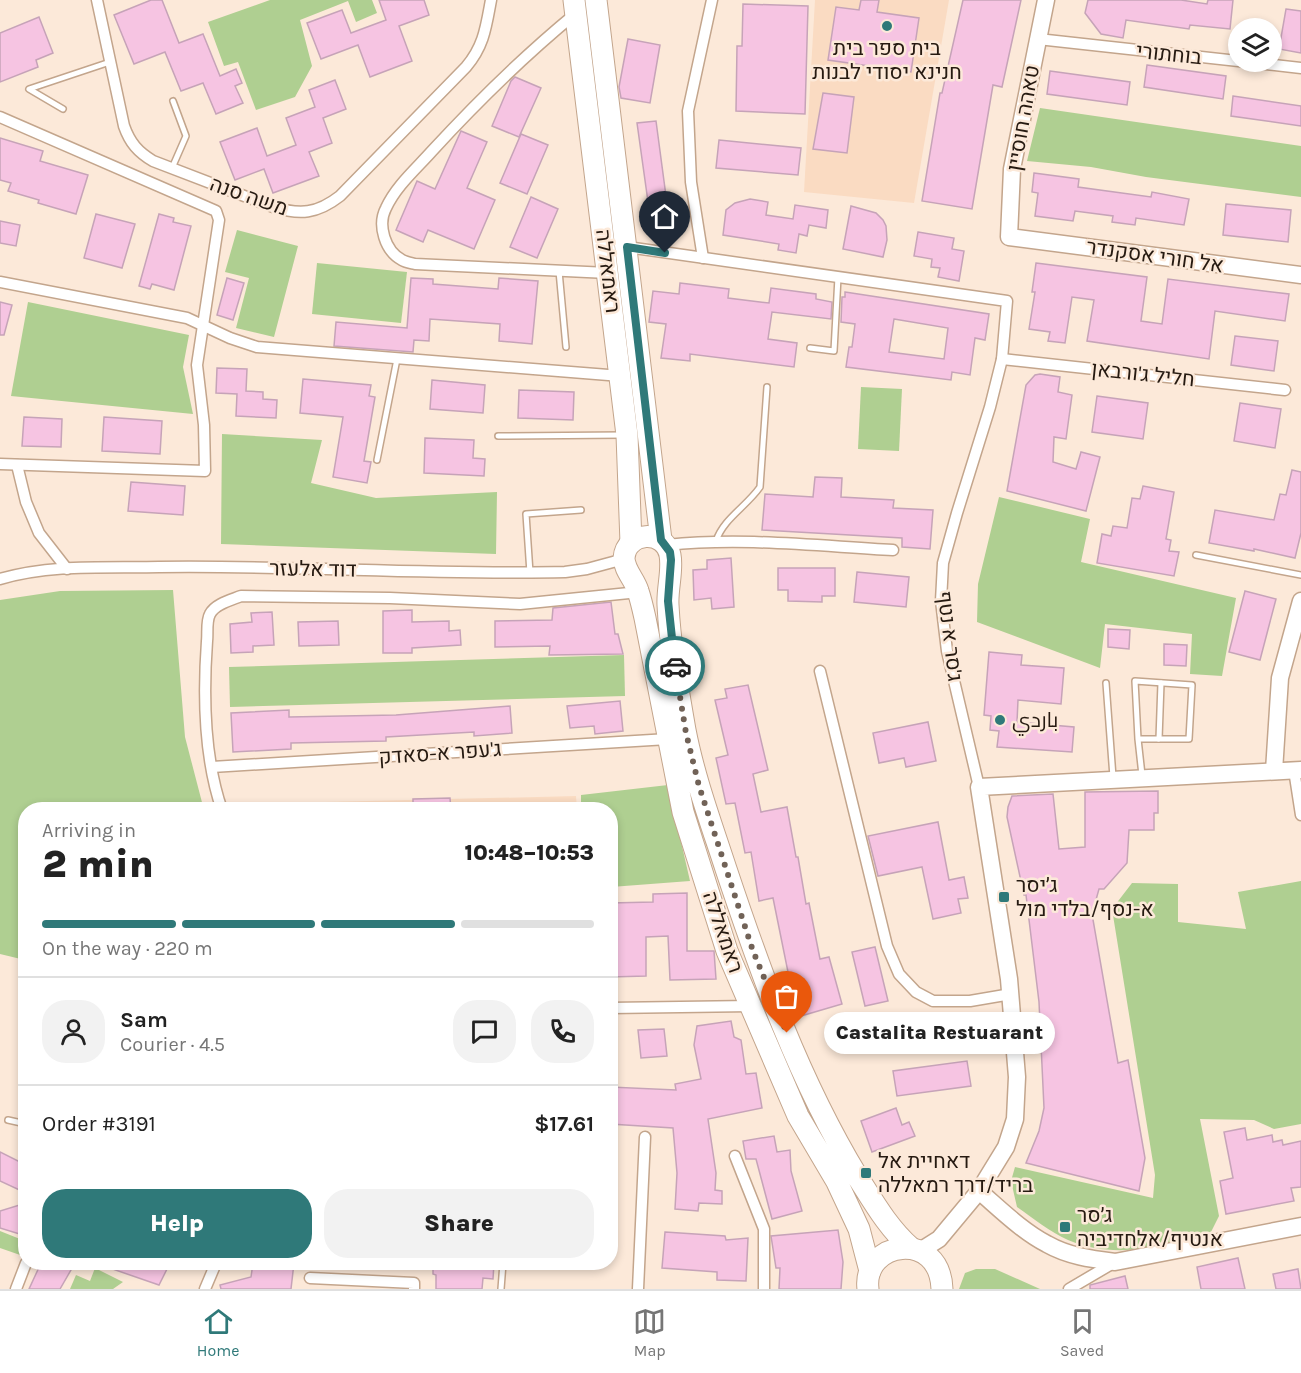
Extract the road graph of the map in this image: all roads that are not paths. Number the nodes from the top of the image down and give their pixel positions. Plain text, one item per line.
1 (97, 0) edge
2 (491, 0) edge
3 (596, 0) edge
4 (712, 0) edge
5 (1046, 0) edge
6 (574, 7) edge
7 (1038, 39) junction
8 (110, 62) junction
9 (1301, 68) edge
10 (173, 101) dead end
11 (63, 109) dead end
12 (0, 117) edge
13 (172, 168) junction
14 (1009, 237) joint
15 (627, 247) junction
16 (703, 258) junction
17 (559, 270) junction
18 (608, 273) junction
19 (1301, 276) edge
20 (838, 277) junction
21 (0, 282) edge
22 (203, 326) junction
23 (566, 347) dead end
24 (810, 348) dead end
25 (397, 358) junction
26 (1002, 359) junction
27 (621, 376) junction
28 (767, 387) dead end
29 (1285, 390) dead end
30 (627, 435) junction
31 (498, 436) dead end
32 (377, 460) dead end
33 (0, 465) edge
34 (17, 465) junction
35 (581, 510) dead end
36 (716, 541) junction
37 (664, 542) junction
38 (893, 550) dead end
39 (1196, 555) dead end
40 (670, 566) junction
41 (631, 567) junction
42 (67, 569) junction
43 (530, 573) junction
44 (1301, 575) edge
45 (0, 579) edge
46 (1301, 601) edge
47 (820, 671) dead end
48 (1106, 683) dead end
49 (1161, 683) junction
50 (668, 739) junction
51 (1137, 739) junction
52 (1159, 739) junction
53 (212, 767) junction
54 (1297, 770) edge
55 (1274, 771) junction
56 (1142, 778) junction
57 (1113, 780) junction
58 (979, 787) junction
59 (219, 802) edge
60 (1301, 815) edge
61 (1011, 994) junction
62 (751, 1006) junction
63 (618, 1008) edge
64 (8, 1120) dead end
65 (18, 1122) edge
66 (645, 1137) dead end
67 (735, 1156) dead end
68 (979, 1191) junction
69 (1301, 1226) edge
70 (947, 1230) junction
71 (915, 1250) junction
72 (1115, 1262) junction
73 (23, 1270) edge
74 (213, 1270) edge
75 (502, 1270) edge
76 (310, 1278) dead end
77 (869, 1280) edge
78 (941, 1283) edge
79 (16, 1289) edge
80 (205, 1289) edge
81 (414, 1289) edge
82 (501, 1289) edge
83 (638, 1289) edge
84 (764, 1289) edge
85 (1069, 1289) edge

1 - 8 street, משה סנה
2 - 13 street, משה סנה
3 - 15 highway, ראמאללה
4 - 16 street
5 - 7 street, טאהה חוסיין
6 - 17 street
6 - 18 highway, ראמאללה
7 - 9 street, בוחתורי
7 - 14 street, טאהה חוסיין
8 - 11 lane
8 - 13 street, משה סנה
10 - 13 lane
12 - 22 street
14 - 19 street, אל חורי אסקנדר
15 - 16 street, ג'סר א נטף
15 - 37 highway, ראמאללה
16 - 20 street, ג'סר א נטף
17 - 18 street
17 - 23 lane
18 - 27 highway, ראמאללה
20 - 24 lane
20 - 26 street, ג'סר א נטף
21 - 22 street
22 - 25 street
22 - 34 street
25 - 27 street
25 - 32 lane
26 - 29 street, חליל ג'ורבאן
26 - 58 street, ג'סר א נטף
27 - 30 highway, ראמאללה
28 - 36 lane
30 - 31 lane
30 - 41 highway, ראמאללה
33 - 34 street
34 - 42 street
35 - 43 lane
36 - 37 street
36 - 38 street
37 - 40 highway
37 - 41 highway
39 - 44 lane
40 - 41 highway
40 - 71 highway, ראמאללה
41 - 43 street, דוד אלעזר
41 - 50 highway, ראמאללה
41 - 53 street
42 - 43 street, דוד אלעזר
42 - 45 street, דוד אלעזר
46 - 55 street
47 - 61 street
48 - 57 lane
49 - 51 lane
49 - 52 lane
49 - 52 lane
50 - 53 street, ג'עפר א-סאדק
50 - 62 highway, ראמאללה
51 - 52 lane
51 - 56 lane
53 - 59 street
54 - 55 street
54 - 60 street
55 - 56 street
56 - 57 street
57 - 58 street
58 - 61 street, ג'סר א נטף
61 - 68 street, ג'סר א נטף
62 - 63 street
62 - 77 highway, ראמאללה
64 - 65 lane
66 - 83 street
67 - 84 street
68 - 70 street, ג'סר א נטף
68 - 72 street
69 - 72 street
70 - 71 street, ג'סר א נטף
70 - 78 street, ג'סר א נטף
71 - 77 highway
71 - 78 highway, ראמאללה
72 - 85 street
73 - 79 street
74 - 80 street
75 - 82 lane
76 - 81 street

